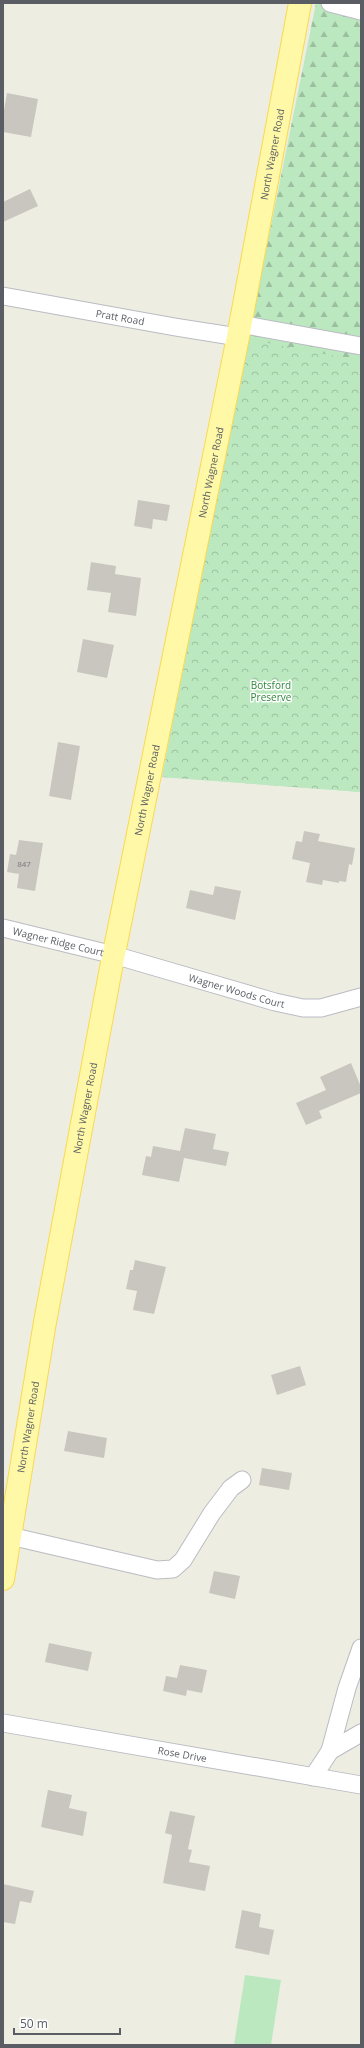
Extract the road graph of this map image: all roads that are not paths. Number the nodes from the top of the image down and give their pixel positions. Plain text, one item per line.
1 (300, 3) edge
2 (330, 3) edge
3 (361, 11) edge
4 (3, 296) edge
5 (239, 330) junction
6 (361, 346) edge
7 (3, 928) edge
8 (114, 955) junction
9 (361, 997) edge
10 (242, 1480) dead end
11 (10, 1536) junction
12 (3, 1579) edge
13 (361, 1648) edge
14 (3, 1723) edge
15 (361, 1733) edge
16 (330, 1751) junction
17 (313, 1777) junction
18 (361, 1785) edge

1 - 5 main road, North Wagner Road
2 - 3 street
4 - 5 street, Pratt Road
5 - 6 street, Pratt Road
5 - 8 main road, North Wagner Road
7 - 8 street, Wagner Ridge Court
8 - 9 street, Wagner Woods Court
8 - 11 main road, North Wagner Road
10 - 11 street
11 - 12 main road, North Wagner Road
13 - 16 street
14 - 17 street, Rose Drive
15 - 16 street
16 - 17 street
17 - 18 street, Rose Drive

